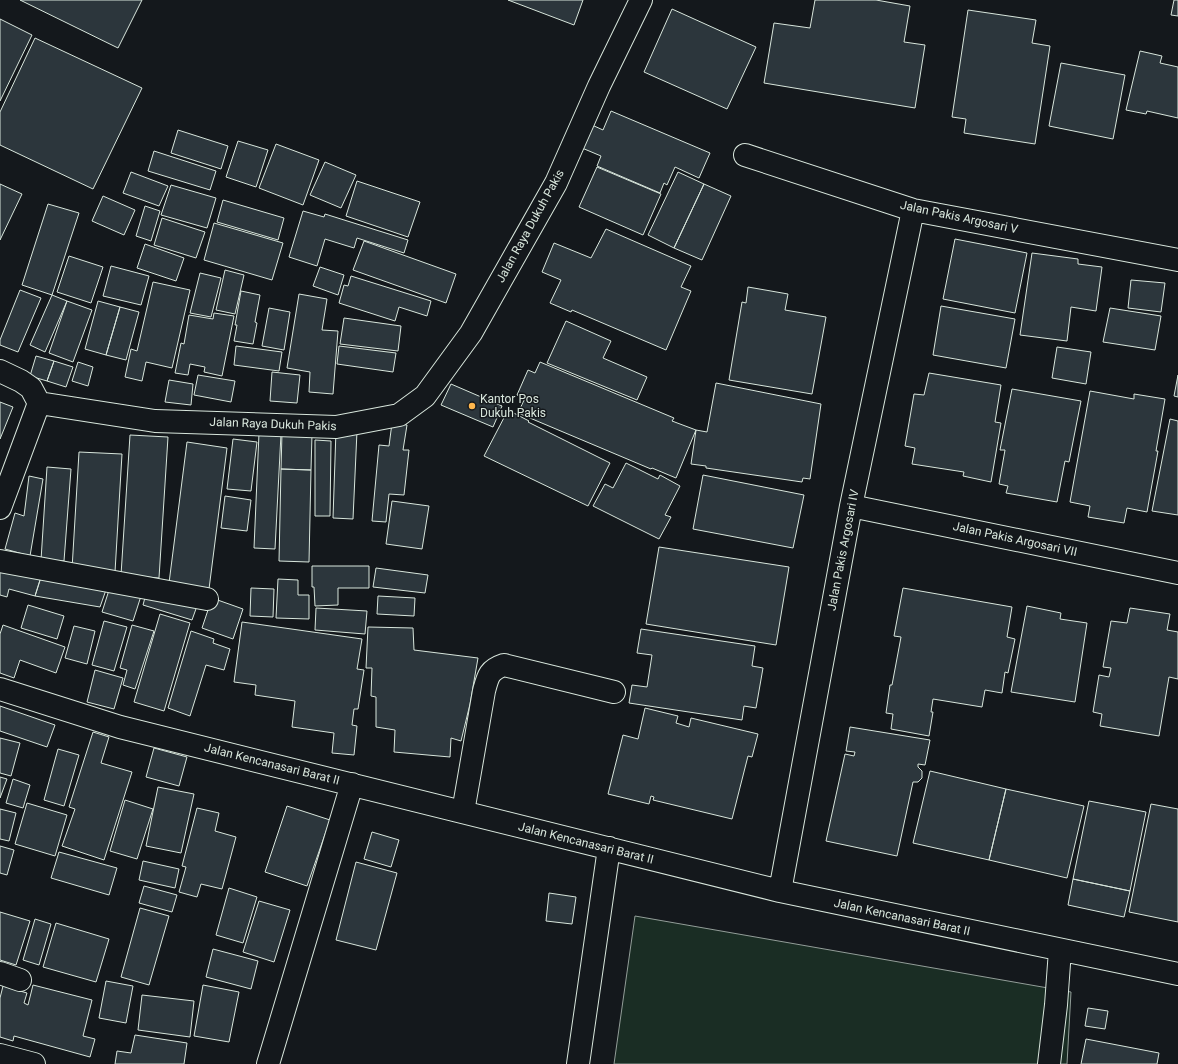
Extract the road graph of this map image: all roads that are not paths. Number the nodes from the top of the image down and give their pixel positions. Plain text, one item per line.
1 (641, 0) edge
2 (745, 155) dead end
3 (912, 210) junction
4 (1178, 260) edge
5 (0, 372) edge
6 (38, 403) junction
7 (851, 506) junction
8 (0, 508) edge
9 (0, 561) edge
10 (1178, 573) edge
11 (207, 599) dead end
12 (0, 689) edge
13 (614, 692) dead end
14 (352, 784) junction
15 (463, 812) junction
16 (609, 848) junction
17 (780, 891) junction
18 (1060, 950) junction
19 (1178, 974) edge
20 (0, 1054) edge
21 (34, 1064) edge
22 (268, 1064) edge
23 (578, 1064) edge
24 (1048, 1064) edge

1 - 6 street, Jalan Raya Dukuh Pakis
2 - 3 street, Jalan Pakis Argosari V
3 - 4 street, Jalan Pakis Argosari V
3 - 7 street, Jalan Pakis Argosari IV
5 - 6 street
6 - 8 street
7 - 10 street, Jalan Pakis Argosari VII
7 - 17 street, Jalan Pakis Argosari IV
9 - 11 street
12 - 14 street, Jalan Kencanasari Barat II
13 - 15 street
14 - 15 street, Jalan Kencanasari Barat II
14 - 22 street
15 - 16 street, Jalan Kencanasari Barat II
16 - 17 street, Jalan Kencanasari Barat II
16 - 23 street
17 - 18 street, Jalan Kencanasari Barat II
18 - 19 street, Jalan Kencanasari Barat II
18 - 24 street
20 - 21 street

